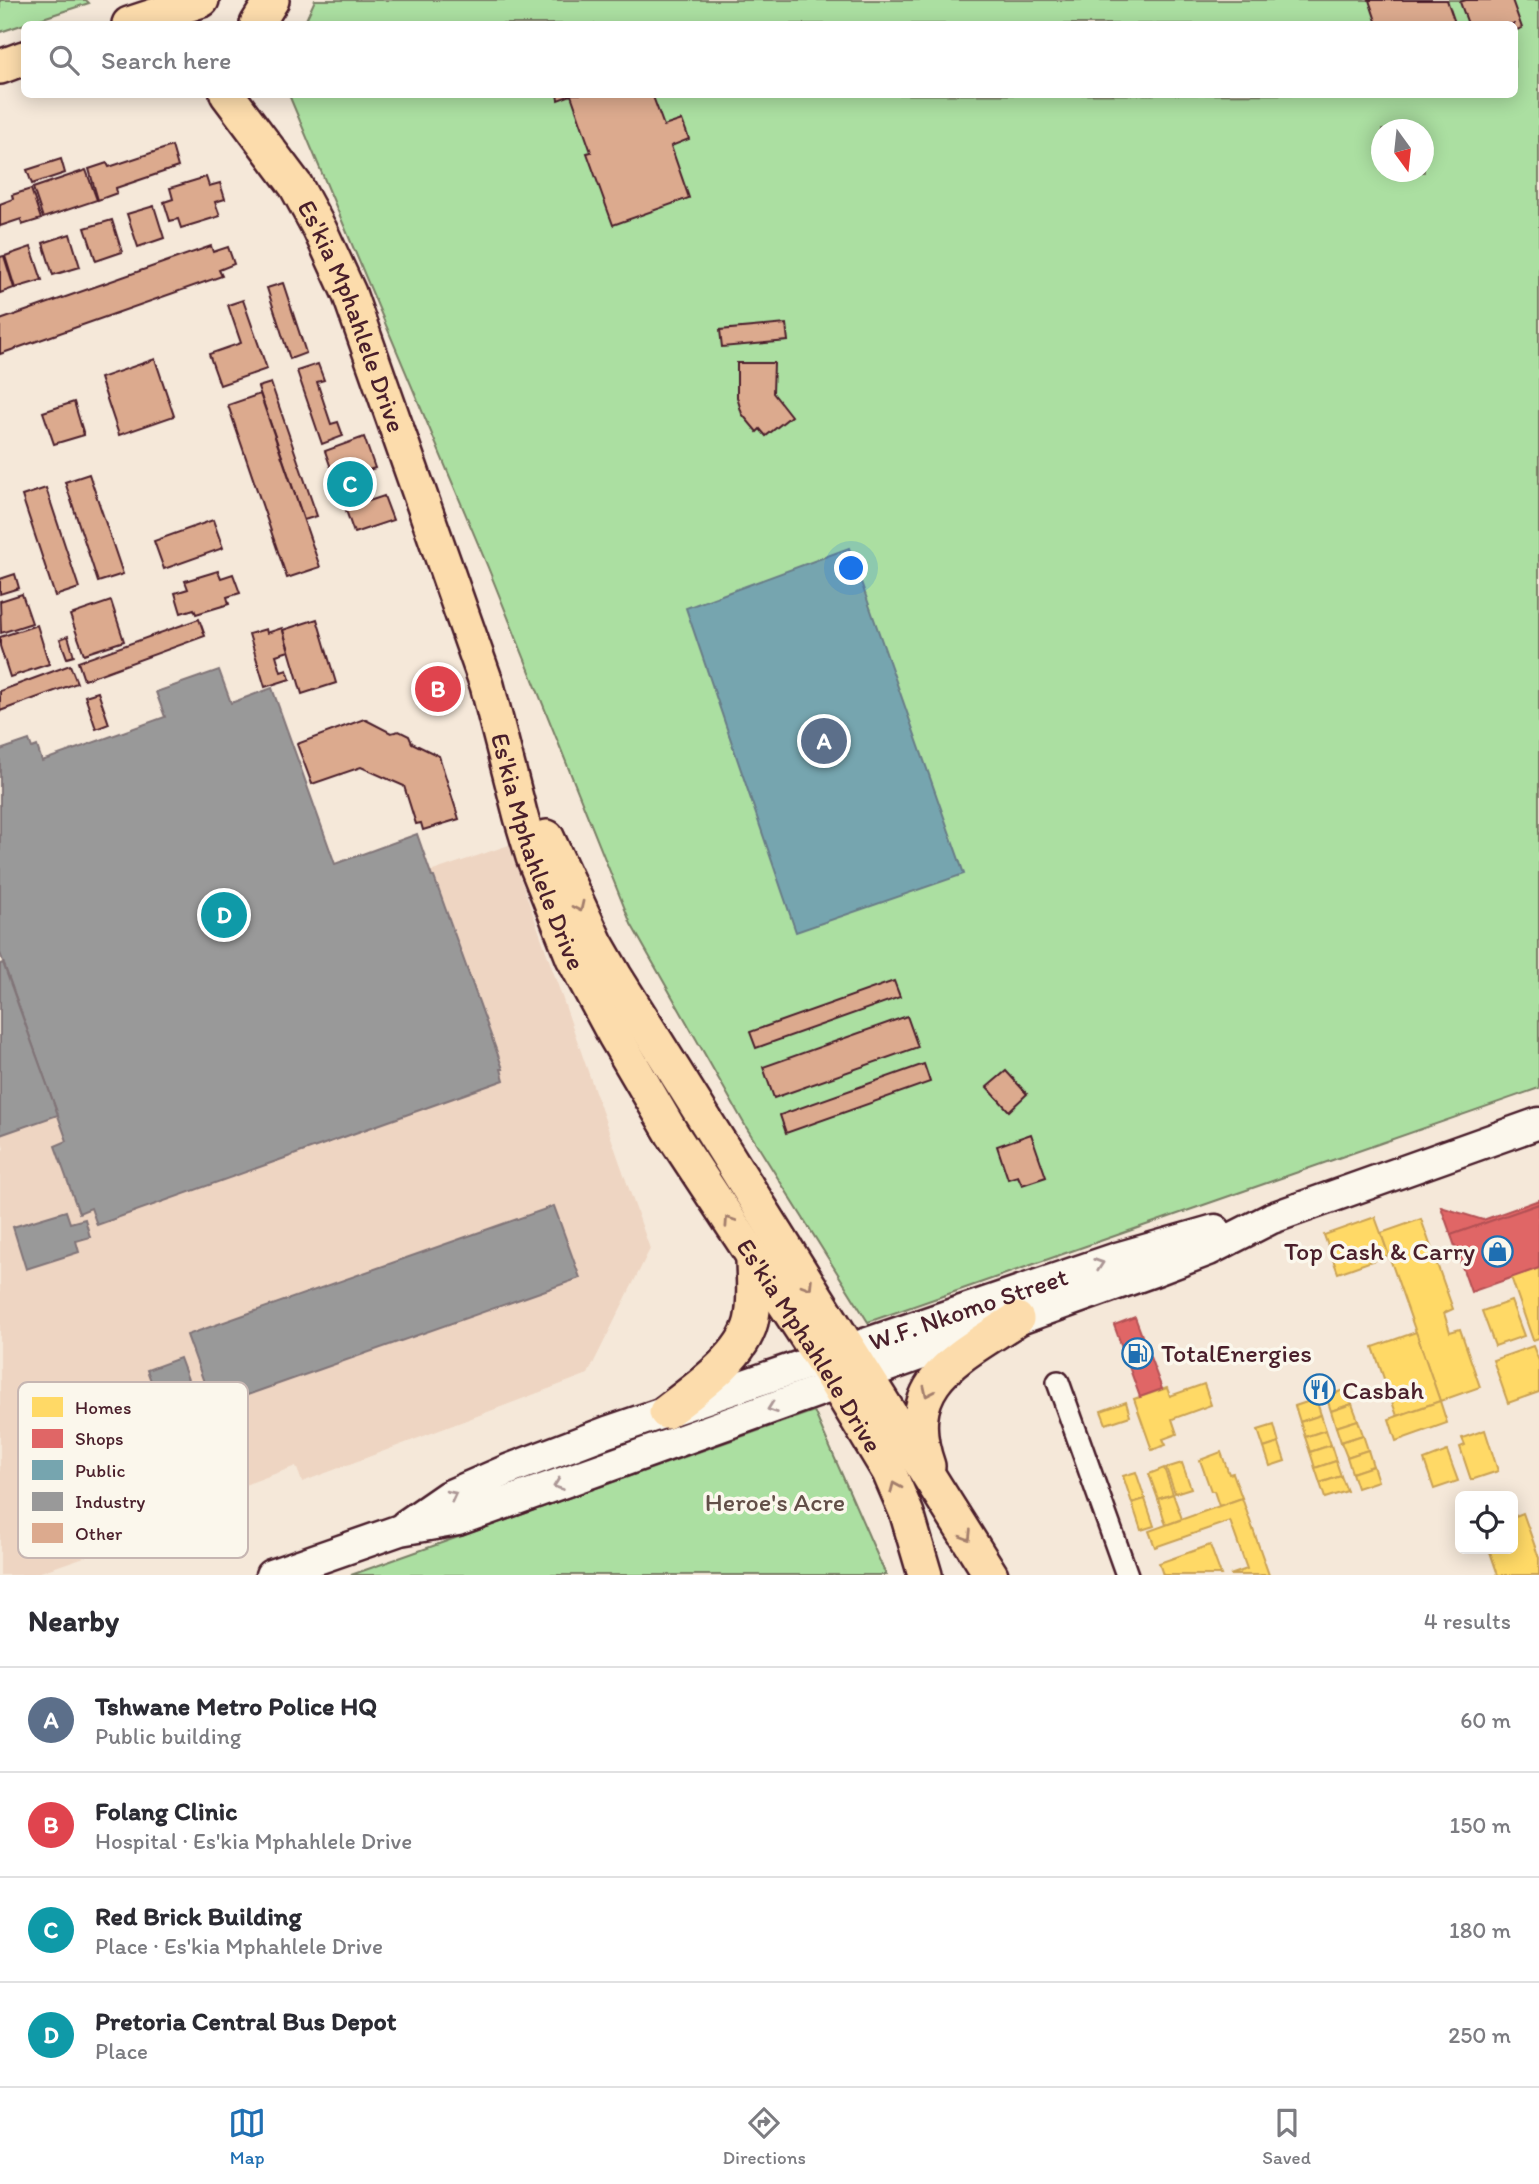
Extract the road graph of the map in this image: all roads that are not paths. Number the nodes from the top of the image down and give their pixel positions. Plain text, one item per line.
1 (202, 0) edge
2 (272, 0) edge
3 (149, 16) edge
4 (259, 21) edge
5 (21, 59) edge
6 (0, 67) edge
7 (229, 98) edge
8 (253, 98) edge
9 (296, 187) junction
10 (486, 685) junction
11 (1539, 1123) edge
12 (1272, 1218) junction
13 (752, 1256) junction
14 (1017, 1320) junction
15 (843, 1367) junction
16 (1058, 1382) dead end
17 (666, 1412) junction
18 (935, 1488) junction
19 (400, 1530) junction
20 (271, 1575) edge
21 (925, 1575) edge
22 (991, 1575) edge
23 (1127, 1575) edge

1 - 3 main road
2 - 4 main road
5 - 6 main road
7 - 9 main road, Es'kia Mphahlele Drive
8 - 9 main road
9 - 10 main road, Es'kia Mphahlele Drive
13 -> 10 main road, Es'kia Mphahlele Drive
10 -> 15 main road
11 - 12 main road, W.F. Nkomo Street
12 - 14 main road, W.F. Nkomo Street
15 -> 12 main road, W.F. Nkomo Street
13 - 15 main road, Es'kia Mphahlele Drive
13 - 17 main road
14 - 15 main road, W.F. Nkomo Street
14 -> 18 main road
15 - 17 main road, W.F. Nkomo Street
15 - 18 main road
15 -> 19 main road, W.F. Nkomo Street
21 -> 15 main road, Es'kia Mphahlele Drive
16 - 23 street
19 -> 17 main road, W.F. Nkomo Street
18 -> 22 main road
19 - 20 main road, W.F. Nkomo Street

